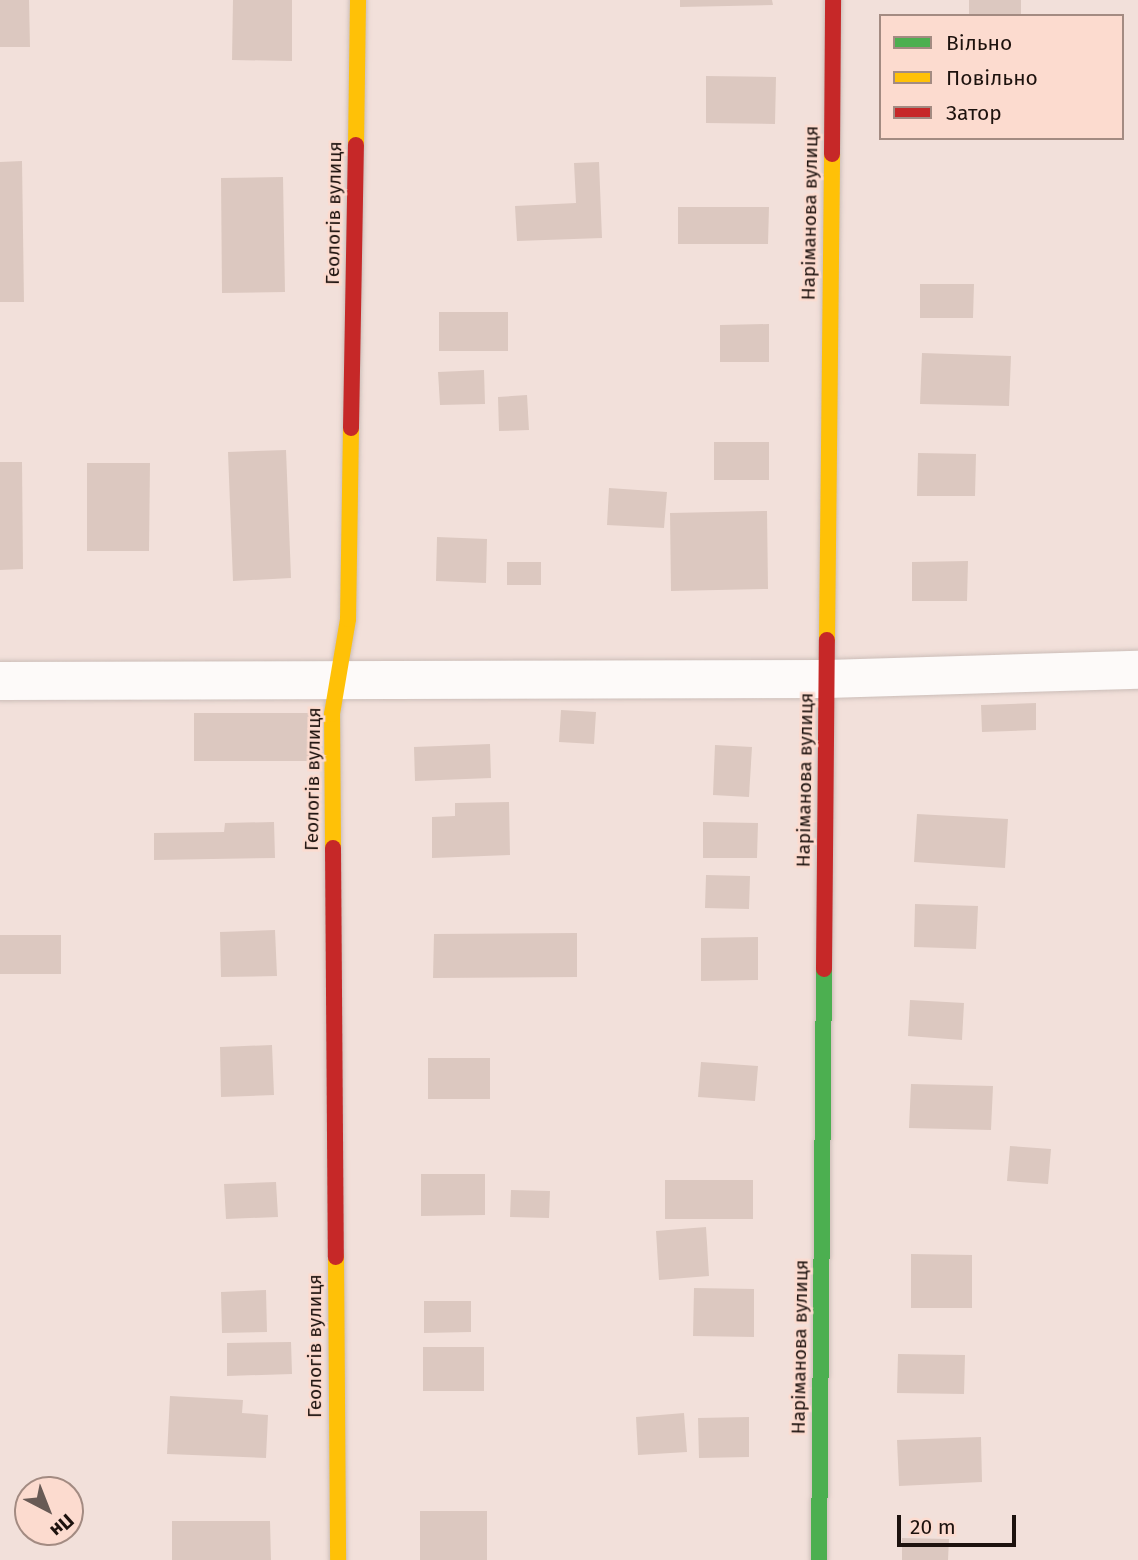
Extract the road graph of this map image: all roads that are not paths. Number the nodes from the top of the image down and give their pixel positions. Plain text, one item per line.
1 (358, 0) edge
2 (833, 0) edge
3 (1138, 670) edge
4 (827, 679) junction
5 (0, 681) edge
6 (337, 681) junction
7 (338, 1560) edge
8 (819, 1560) edge

1 - 6 street, Геологів вулиця
2 - 4 street, Наріманова вулиця
3 - 4 street
4 - 6 street
4 - 8 street, Наріманова вулиця
5 - 6 street
6 - 7 street, Геологів вулиця

